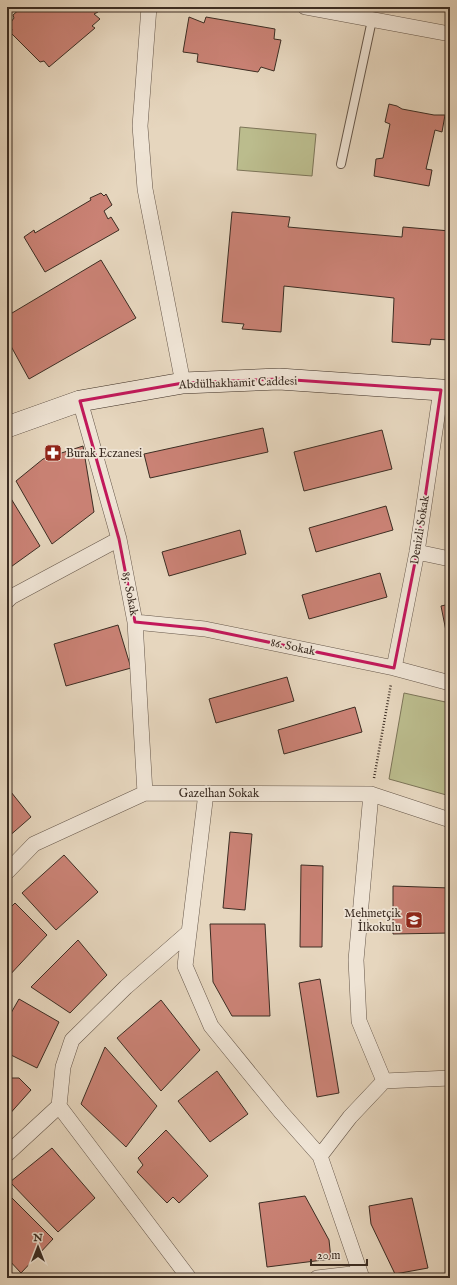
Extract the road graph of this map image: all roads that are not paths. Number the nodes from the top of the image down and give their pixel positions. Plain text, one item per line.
1 (149, 7) edge
2 (305, 7) edge
3 (372, 20) junction
4 (450, 34) edge
5 (341, 164) dead end
6 (184, 383) junction
7 (445, 391) edge
8 (80, 402) junction
9 (7, 427) edge
10 (119, 539) junction
11 (417, 552) junction
12 (450, 558) edge
13 (7, 601) edge
14 (135, 622) junction
15 (394, 668) junction
16 (450, 682) edge
17 (145, 793) junction
18 (206, 793) junction
19 (371, 794) junction
20 (450, 820) edge
21 (13, 857) edge
22 (7, 872) edge
23 (189, 932) junction
24 (450, 1078) edge
25 (384, 1081) junction
26 (59, 1106) junction
27 (7, 1154) edge
28 (320, 1156) junction
29 (361, 1276) edge
30 (189, 1278) edge
31 (317, 1278) edge

1 - 6 street
2 - 3 street
3 - 4 street
3 - 5 lane
6 - 7 main road, Abdülhakhamit Caddesi
6 - 8 main road, Abdülhakhamit Caddesi
7 - 11 street, Denizli Sokak
8 - 9 main road, Abdülhakhamit Caddesi
8 - 10 street, 85. Sokak
10 - 13 street
10 - 14 street, 85. Sokak
11 - 12 street
11 - 15 street, Denizli Sokak
14 - 15 street, 86. Sokak
14 - 17 street, 85. Sokak
15 - 16 street, 86. Sokak
17 - 18 street, Gazelhan Sokak
17 - 21 street, Gazelhan Sokak
18 - 19 street, Gazelhan Sokak
18 - 23 street
19 - 20 street, Gazelhan Sokak
19 - 25 street
21 - 22 street, Gazelhan Sokak
23 - 26 street
23 - 28 street
24 - 25 street
25 - 28 street
26 - 27 street
26 - 30 street
28 - 29 street
29 - 31 street

